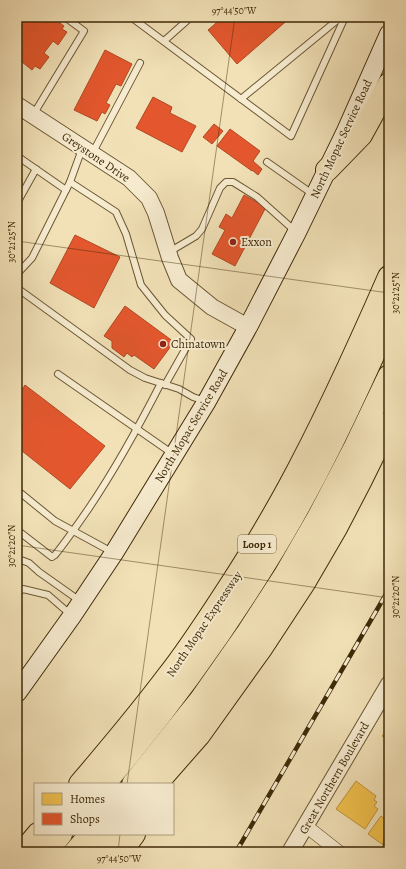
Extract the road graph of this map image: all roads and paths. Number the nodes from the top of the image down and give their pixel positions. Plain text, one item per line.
1 (65, 17) edge
2 (131, 17) edge
3 (191, 17) edge
4 (340, 17) edge
5 (345, 17) edge
6 (389, 34) edge
7 (164, 41) junction
8 (140, 63) dead end
9 (389, 84) edge
10 (241, 99) junction
11 (18, 107) edge
12 (33, 115) junction
13 (87, 151) junction
14 (17, 156) edge
15 (266, 162) dead end
16 (36, 169) junction
17 (327, 170) junction
18 (70, 182) junction
19 (66, 190) junction
20 (315, 196) junction
21 (17, 203) edge
22 (297, 232) junction
23 (169, 252) junction
24 (17, 274) edge
25 (389, 277) edge
26 (17, 288) edge
27 (389, 320) edge
28 (248, 327) junction
29 (58, 374) dead end
30 (389, 376) edge
31 (163, 384) junction
32 (207, 401) junction
33 (389, 423) edge
34 (137, 429) junction
35 (175, 455) junction
36 (17, 490) edge
37 (17, 530) edge
38 (73, 531) junction
39 (114, 553) junction
40 (17, 560) edge
41 (17, 586) edge
42 (23, 589) junction
43 (17, 592) edge
44 (77, 609) junction
45 (389, 684) edge
46 (17, 693) edge
47 (199, 735) junction
48 (81, 783) edge
49 (105, 783) edge
50 (134, 783) edge
51 (157, 783) edge
52 (171, 783) edge
53 (306, 826) junction
54 (37, 835) edge
55 (60, 835) edge
56 (90, 835) edge
57 (112, 835) edge
58 (133, 835) edge
59 (23, 852) edge
60 (46, 852) edge
61 (75, 852) edge
62 (98, 852) edge
63 (121, 852) edge
64 (290, 852) edge
65 (339, 852) edge

1 - 12 lane
2 - 7 lane
3 - 7 lane
4 - 10 lane
5 - 10 lane
6 - 17 main road, North Mopac Service Road
7 - 10 lane
8 - 13 lane
9 - 17 highway
11 - 12 street, Greystone Drive
12 - 13 street, Greystone Drive
13 - 18 lane
13 - 23 street, Greystone Drive
14 - 16 lane
15 - 20 lane
16 - 19 lane
16 - 21 lane
17 - 20 main road, North Mopac Service Road
18 - 19 lane
18 - 31 lane
19 - 24 lane
20 - 22 main road, North Mopac Service Road
22 - 23 lane
22 - 28 main road, North Mopac Service Road
23 - 28 street, Greystone Drive
25 - 48 highway, North Mopac Expressway / Loop 1
26 - 31 lane
27 - 49 highway
28 - 32 main road, North Mopac Service Road
29 - 34 lane
30 - 50 highway
31 - 32 lane
31 - 34 lane
32 - 35 main road, North Mopac Service Road
33 - 47 highway
34 - 35 lane
34 - 38 lane
35 - 39 main road, North Mopac Service Road
36 - 38 lane
37 - 38 lane
38 - 39 lane
39 - 44 main road, North Mopac Service Road
40 - 44 lane
41 - 42 lane
42 - 43 lane
42 - 44 lane
44 - 46 main road, North Mopac Service Road
45 - 53 street, Great Northern Boulevard
47 - 51 highway
47 - 52 highway
53 - 64 street, Great Northern Boulevard
53 - 65 street
54 - 59 highway
55 - 60 highway
56 - 61 highway
57 - 62 highway
58 - 63 highway

